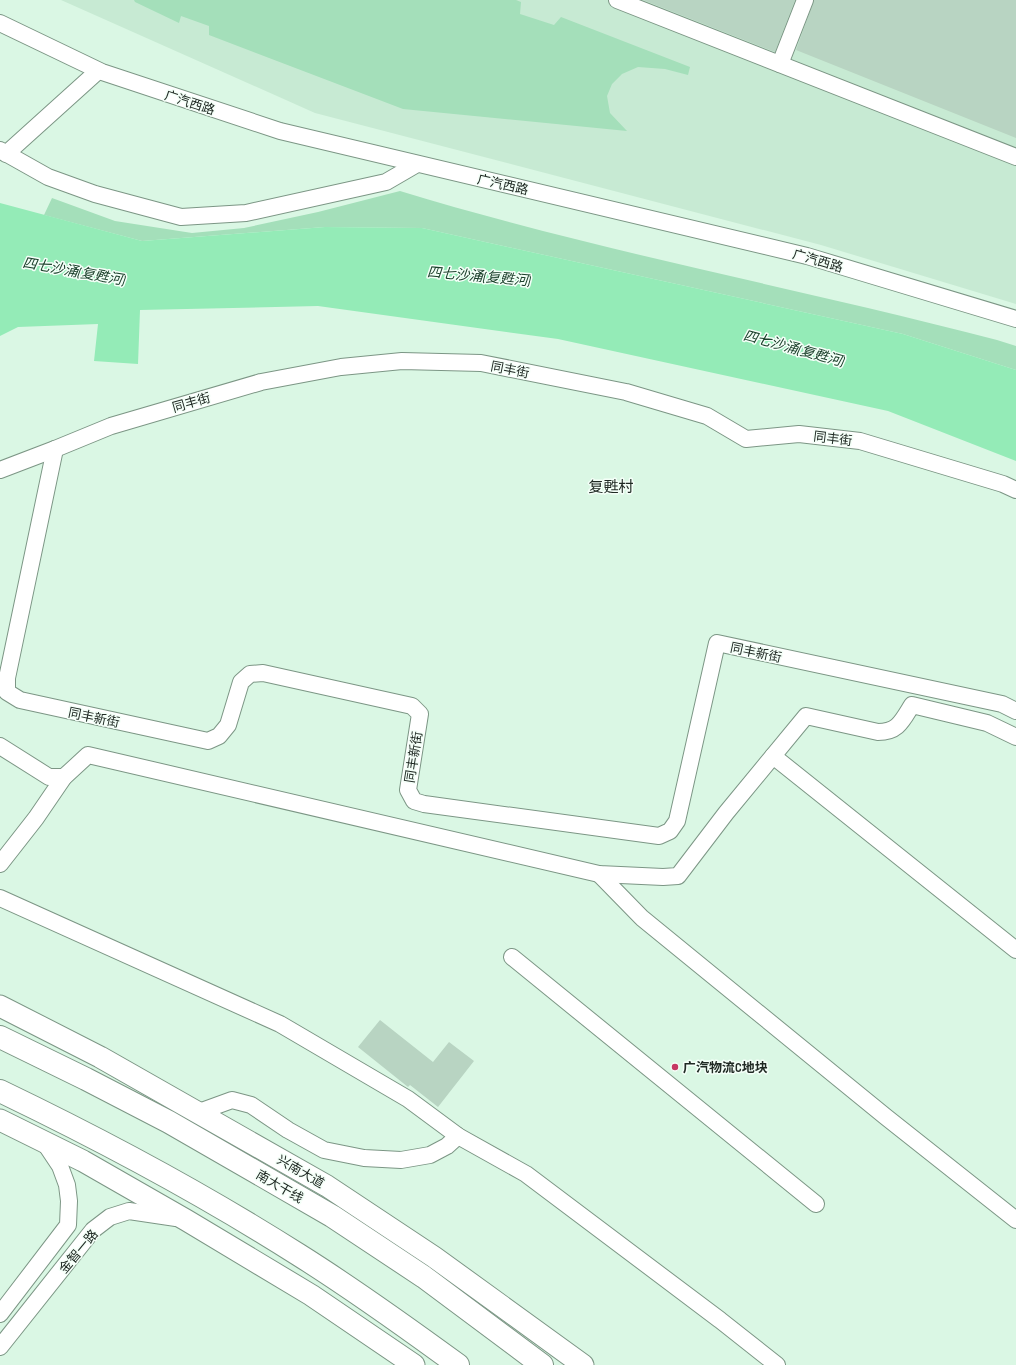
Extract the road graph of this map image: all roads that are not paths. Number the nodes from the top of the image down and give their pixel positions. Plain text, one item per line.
1 (617, 0) edge
2 (805, 0) edge
3 (0, 23) edge
4 (780, 64) junction
5 (98, 71) junction
6 (3, 152) edge
7 (1016, 157) edge
8 (417, 164) junction
9 (1016, 319) edge
10 (55, 449) junction
11 (0, 470) edge
12 (1016, 490) edge
13 (1016, 711) edge
14 (1016, 737) edge
15 (0, 746) edge
16 (773, 756) junction
17 (64, 777) junction
18 (0, 864) edge
19 (599, 874) junction
20 (0, 898) edge
21 (1016, 950) edge
22 (512, 957) dead end
23 (0, 1006) edge
24 (0, 1037) edge
25 (0, 1091) edge
26 (199, 1112) junction
27 (0, 1120) edge
28 (458, 1136) junction
29 (44, 1142) junction
30 (816, 1204) dead end
31 (186, 1220) junction
32 (1016, 1220) edge
33 (0, 1314) edge
34 (0, 1347) edge
35 (414, 1365) edge
36 (458, 1365) edge
37 (542, 1365) edge
38 (583, 1365) edge
39 (777, 1365) edge

1 - 4 street
2 - 4 street
3 - 5 street, 广汽西路
4 - 7 street
5 - 6 street
5 - 8 street, 广汽西路
6 - 8 street
8 - 9 street, 广汽西路
10 - 11 street, 同丰街
10 - 12 street, 同丰街
10 - 13 street, 同丰新街
14 - 16 street
15 - 17 street
16 - 19 street
16 - 21 street
17 - 18 street
17 - 19 street
19 - 32 street
20 - 28 street
22 - 30 street
23 - 26 main road, 兴南大道
24 - 37 highway, 南大干线
25 - 36 highway
26 - 28 street
26 - 38 main road, 兴南大道
27 - 29 main road
28 - 39 street
29 - 31 main road
29 - 33 street, 金智一路
31 - 34 street, 金智一路
31 - 35 main road

